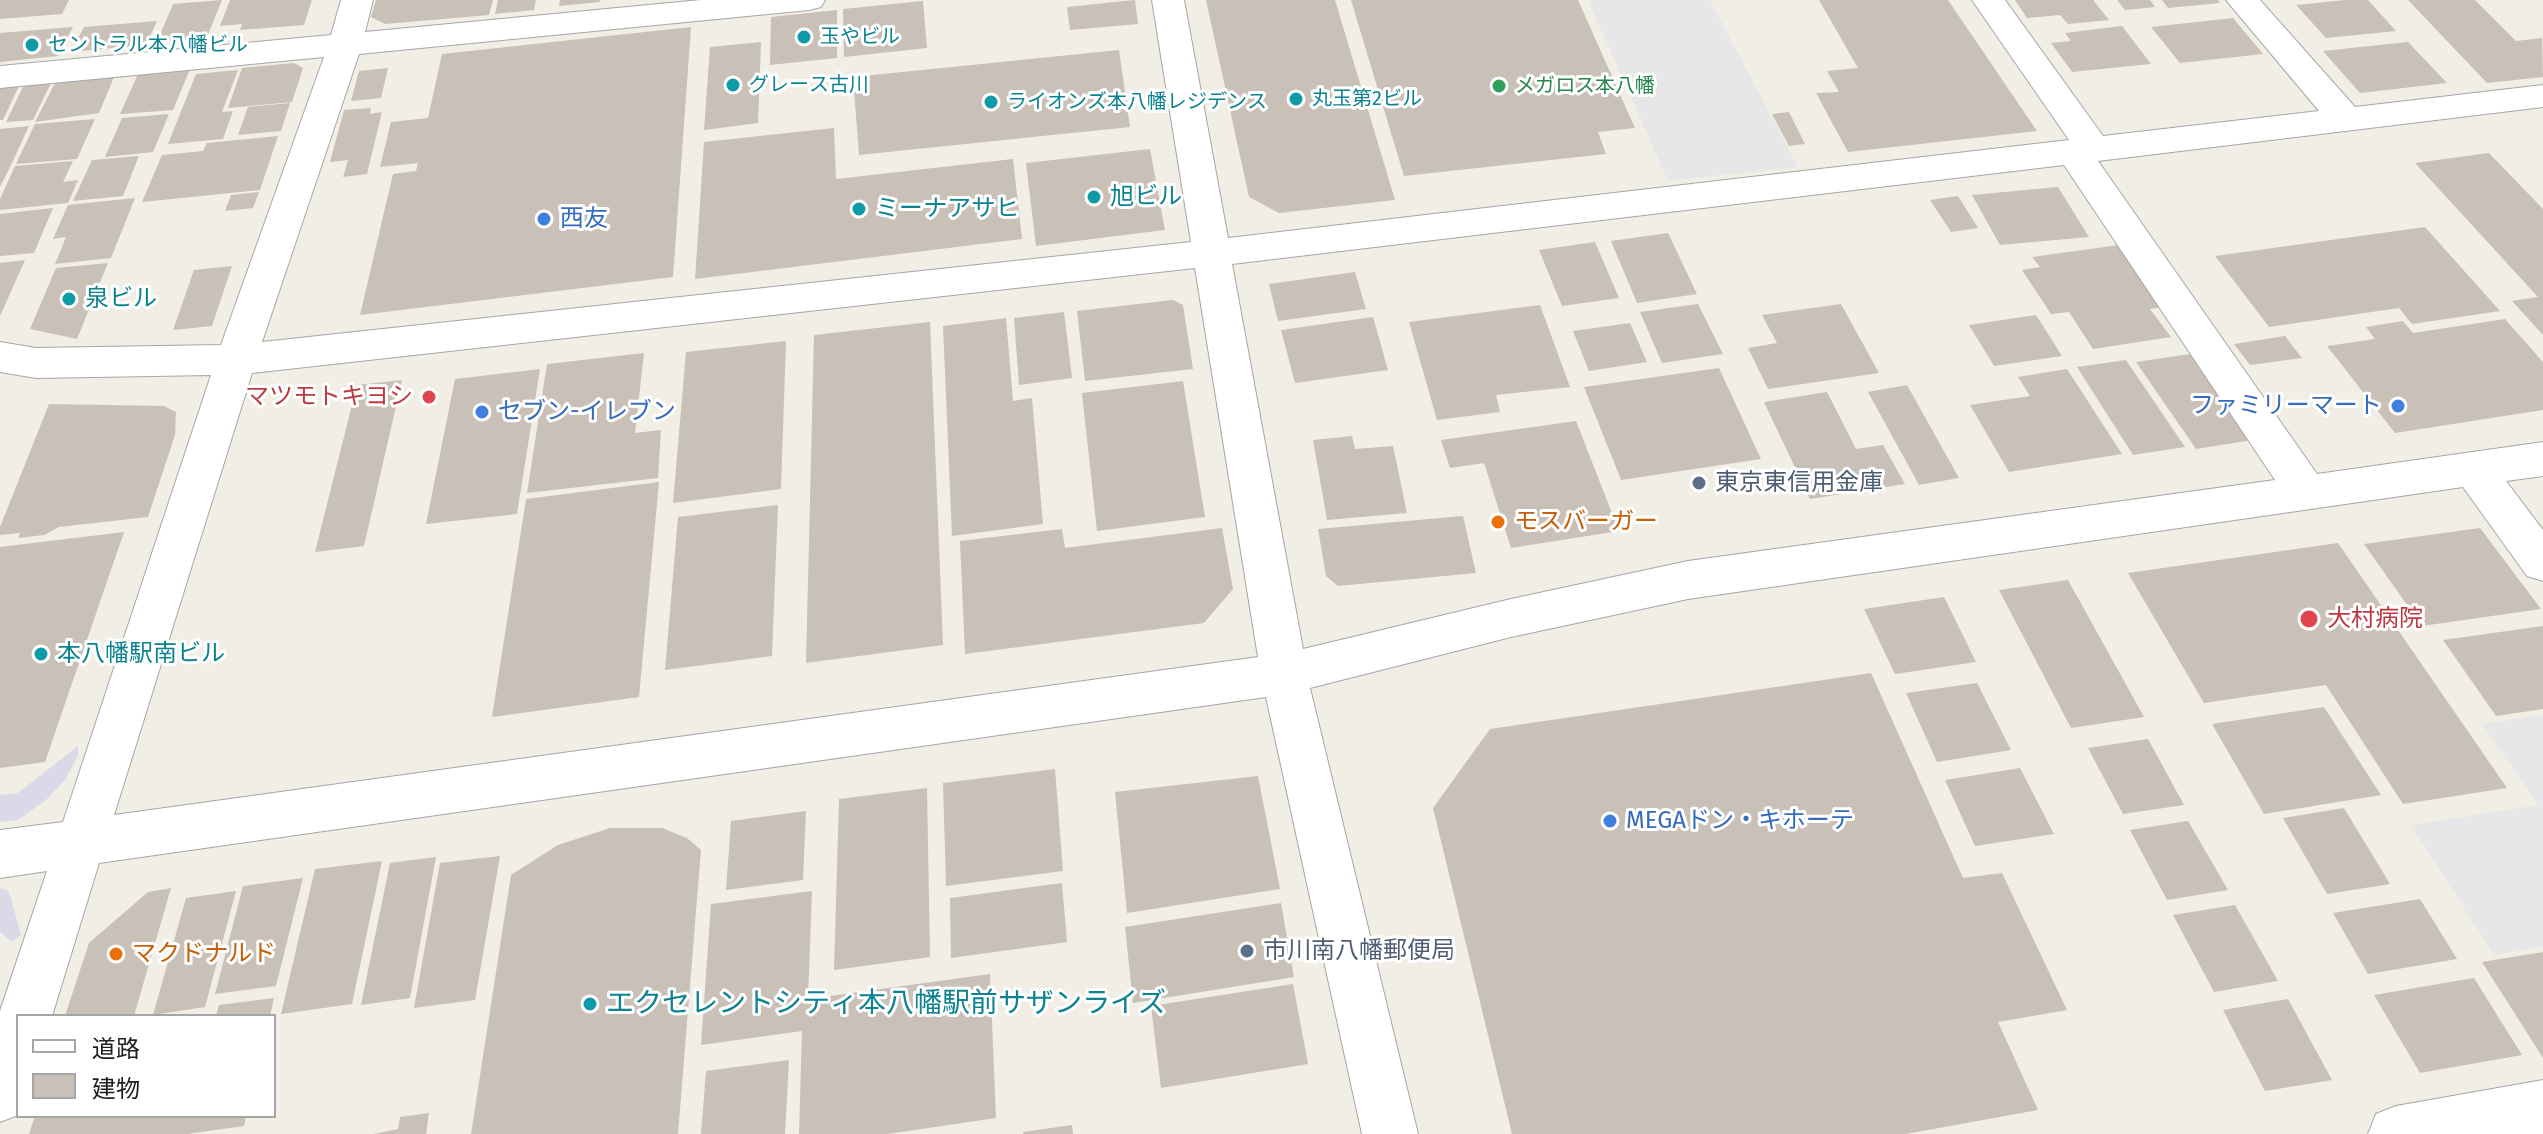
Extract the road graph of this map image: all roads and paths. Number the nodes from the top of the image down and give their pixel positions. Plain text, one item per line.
1 (357, 0) edge
2 (809, 0) edge
3 (1168, 0) edge
4 (1988, 0) edge
5 (2242, 0) edge
6 (345, 44) junction
7 (0, 77) edge
8 (2543, 96) edge
9 (2345, 118) junction
10 (2083, 150) junction
11 (1211, 253) junction
12 (0, 357) edge
13 (236, 360) junction
14 (2543, 459) edge
15 (2472, 468) junction
16 (2305, 490) junction
17 (2543, 563) edge
18 (1284, 674) junction
19 (80, 845) junction
20 (0, 854) edge
21 (26, 1014) edge
22 (16, 1045) edge
23 (0, 1095) edge
24 (2543, 1107) edge
25 (1390, 1134) edge
26 (2396, 1134) edge

1 - 6 street
2 - 6 street
3 - 11 street
4 - 10 street
5 - 9 street
6 - 7 street
6 - 13 street
8 - 9 street
9 - 10 street
10 - 11 street
10 - 16 street
11 - 13 street
11 - 18 street
12 - 13 street
13 - 19 street
14 - 15 street
15 - 16 street
15 - 17 street
16 - 18 street
18 - 19 street
18 - 25 street
19 - 20 street
19 - 21 street
22 - 23 street
24 - 26 street

